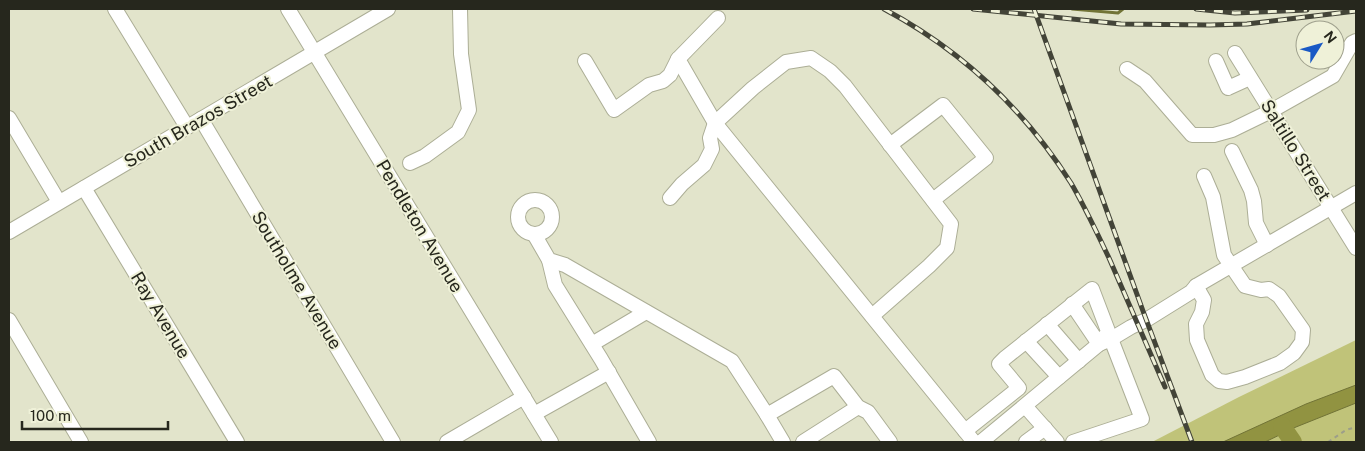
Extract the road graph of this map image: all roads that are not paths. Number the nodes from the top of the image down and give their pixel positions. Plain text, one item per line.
1 (115, 9) edge
2 (288, 9) edge
3 (388, 9) edge
4 (460, 9) edge
5 (718, 18) dead end
6 (1356, 41) edge
7 (315, 52) junction
8 (1235, 53) dead end
9 (678, 59) junction
10 (585, 61) dead end
11 (1216, 61) dead end
12 (1127, 69) dead end
13 (1250, 78) junction
14 (1271, 111) junction
15 (9, 118) edge
16 (201, 119) junction
17 (714, 123) junction
18 (187, 127) junction
19 (890, 145) junction
20 (1232, 151) dead end
21 (410, 164) dead end
22 (1204, 176) dead end
23 (84, 188) junction
24 (1356, 193) edge
25 (670, 198) dead end
26 (933, 200) junction
27 (59, 202) junction
28 (1332, 208) junction
29 (9, 232) edge
30 (534, 234) dead end
31 (1267, 245) junction
32 (1356, 248) edge
33 (549, 260) junction
34 (1232, 265) junction
35 (1196, 286) junction
36 (1072, 304) junction
37 (646, 312) junction
38 (872, 316) junction
39 (9, 320) edge
40 (1047, 324) junction
41 (1106, 338) junction
42 (1026, 341) junction
43 (592, 344) junction
44 (1079, 361) junction
45 (609, 372) junction
46 (1059, 377) junction
47 (524, 397) junction
48 (1025, 406) junction
49 (858, 407) junction
50 (534, 414) junction
51 (767, 415) junction
52 (1045, 428) junction
53 (965, 430) junction
54 (81, 442) edge
55 (237, 442) edge
56 (393, 442) edge
57 (447, 442) edge
58 (551, 442) edge
59 (649, 442) edge
60 (782, 442) edge
61 (803, 442) edge
62 (890, 442) edge
63 (974, 442) edge
64 (981, 442) edge
65 (1026, 442) edge
66 (1057, 442) edge
67 (1073, 442) edge

1 - 18 street
2 - 7 street, Pendleton Avenue
3 - 7 street, South Brazos Street
4 - 21 street
5 - 9 street
6 - 14 street
7 - 16 street, South Brazos Street
7 - 47 street, Pendleton Avenue
8 - 13 street, Saltillo Street
9 - 10 street
9 - 17 street
11 - 13 street
12 - 14 street
13 - 14 street, Saltillo Street
14 - 28 street, Saltillo Street
15 - 27 street
16 - 18 street, South Brazos Street
16 - 56 street, Southolme Avenue
17 - 19 street
17 - 25 street
17 - 38 street
18 - 23 street, South Brazos Street
19 - 26 street
19 - 26 street
20 - 31 street
22 - 34 street
23 - 27 street, South Brazos Street
23 - 55 street, Ray Avenue
24 - 28 street
26 - 38 street
27 - 29 street, South Brazos Street
28 - 31 street
28 - 32 street, Saltillo Street
30 - 33 street
31 - 34 street
33 - 37 street
33 - 43 street
34 - 35 street
34 - 35 street
35 - 41 street
36 - 40 street
36 - 41 street
36 - 41 street
37 - 43 street
37 - 51 street
38 - 53 street
39 - 54 street
40 - 42 street
40 - 44 street
41 - 44 street
41 - 67 street
42 - 46 street
42 - 53 street
43 - 45 street
44 - 46 street
45 - 50 street
45 - 59 street
46 - 48 street
47 - 50 street, Pendleton Avenue
47 - 57 street
48 - 52 street
48 - 64 street
49 - 51 street
49 - 61 street
49 - 62 street
50 - 58 street, Pendleton Avenue
51 - 60 street
52 - 65 street
52 - 66 street
53 - 63 street

